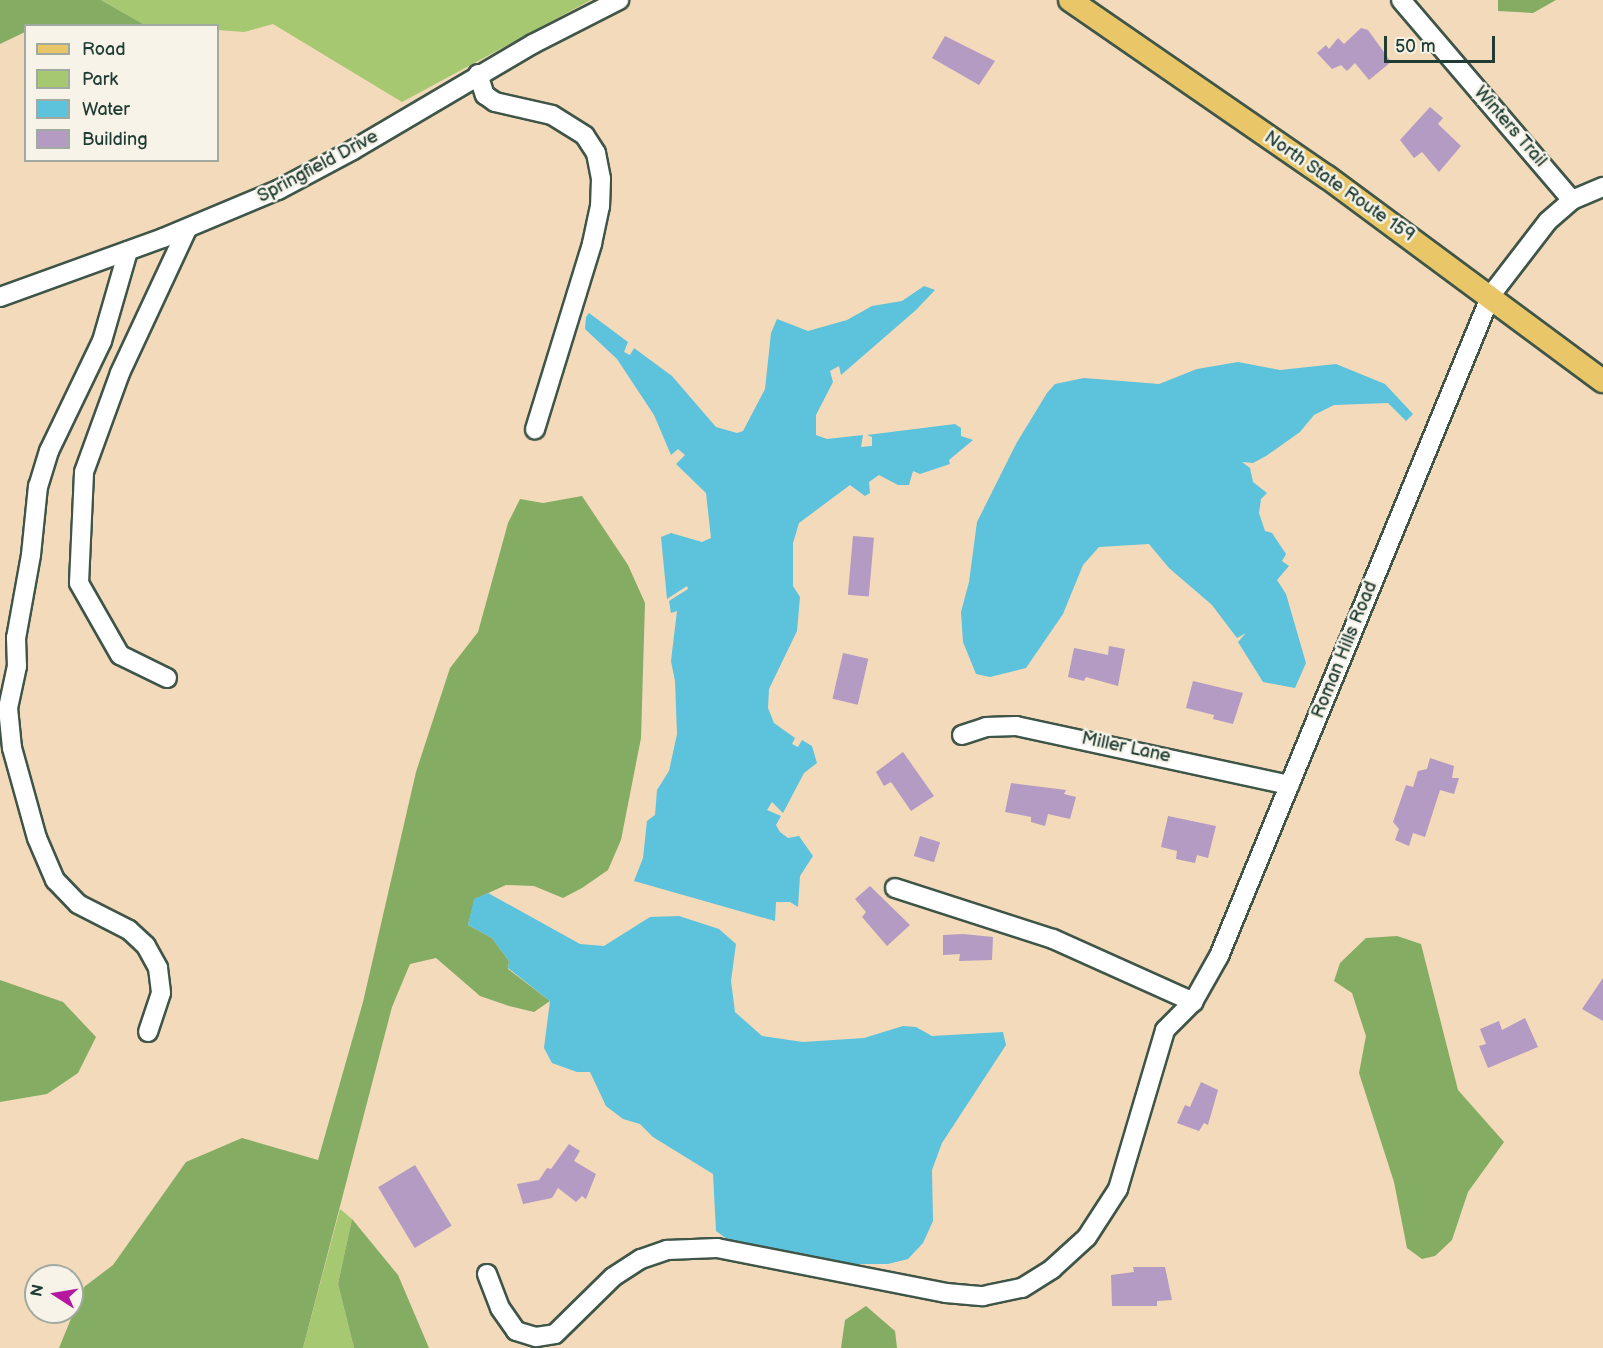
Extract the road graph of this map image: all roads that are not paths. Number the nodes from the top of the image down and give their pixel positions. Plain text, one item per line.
1 (619, 0) edge
2 (1070, 0) edge
3 (1401, 0) edge
4 (478, 74) junction
5 (1603, 187) edge
6 (1572, 200) junction
7 (187, 229) junction
8 (128, 251) junction
9 (1491, 295) junction
10 (0, 297) edge
11 (1603, 381) edge
12 (535, 429) dead end
13 (167, 678) dead end
14 (962, 735) dead end
15 (1290, 785) junction
16 (895, 888) dead end
17 (1193, 1002) junction
18 (147, 1032) dead end
19 (487, 1274) dead end

1 - 4 street, Springfield Drive
2 - 9 main road, North State Route 159
3 - 6 street, Winters Trail
4 - 7 street, Springfield Drive
4 - 12 street
5 - 6 street
6 - 9 street, Roman Hills Road
7 - 8 street, Springfield Drive
7 - 13 street
8 - 10 street, Springfield Drive
8 - 18 street
9 - 11 main road, North State Route 159
9 - 15 street, Roman Hills Road
14 - 15 street, Miller Lane
15 - 17 street, Roman Hills Road
16 - 17 street
17 - 19 street, Roman Hills Road

